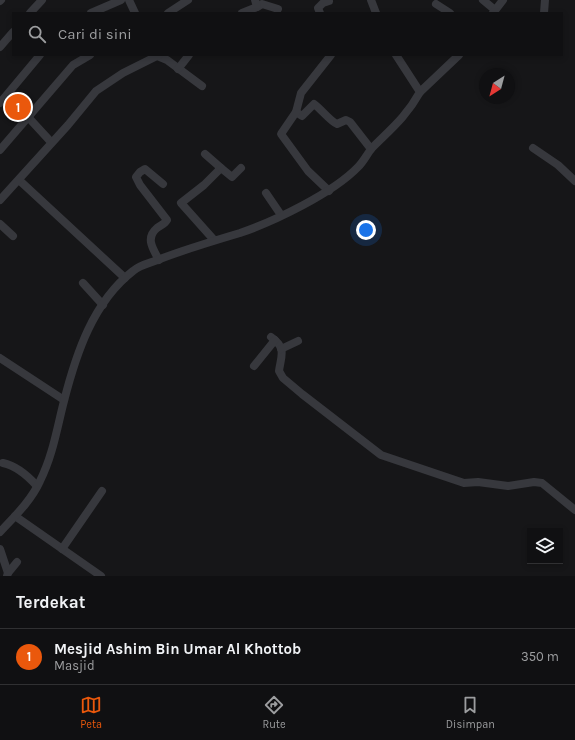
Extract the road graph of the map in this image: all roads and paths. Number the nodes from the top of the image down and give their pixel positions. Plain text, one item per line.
1 (42, 0) edge
2 (121, 0) edge
3 (129, 0) edge
4 (188, 0) edge
5 (371, 0) edge
6 (483, 0) edge
7 (503, 0) edge
8 (545, 0) edge
9 (329, 1) edge
10 (256, 4) edge
11 (436, 4) dead end
12 (278, 9) dead end
13 (494, 11) edge
14 (31, 12) edge
15 (93, 12) edge
16 (135, 12) edge
17 (170, 12) edge
18 (244, 12) edge
19 (320, 12) edge
20 (376, 12) edge
21 (448, 12) edge
22 (544, 12) edge
23 (12, 33) edge
24 (0, 46) edge
25 (39, 56) edge
26 (88, 56) edge
27 (156, 56) edge
28 (188, 56) edge
29 (330, 56) edge
30 (397, 56) edge
31 (459, 56) edge
32 (178, 69) junction
33 (202, 86) dead end
34 (420, 92) junction
35 (1, 101) edge
36 (296, 112) junction
37 (28, 117) junction
38 (52, 142) junction
39 (533, 148) dead end
40 (371, 149) junction
41 (0, 150) edge
42 (205, 154) dead end
43 (221, 168) junction
44 (241, 168) dead end
45 (19, 180) junction
46 (575, 181) edge
47 (163, 184) dead end
48 (329, 191) junction
49 (266, 193) dead end
50 (0, 200) edge
51 (281, 215) junction
52 (0, 224) edge
53 (14, 236) dead end
54 (214, 240) junction
55 (159, 260) junction
56 (125, 278) junction
57 (83, 284) dead end
58 (103, 305) junction
59 (298, 341) dead end
60 (281, 349) junction
61 (0, 358) edge
62 (254, 366) dead end
63 (64, 400) junction
64 (4, 463) dead end
65 (38, 486) junction
66 (102, 491) dead end
67 (575, 510) edge
68 (15, 516) junction
69 (0, 532) edge
70 (0, 549) edge
71 (62, 549) junction
72 (17, 562) dead end
73 (8, 574) edge
74 (101, 576) edge

1 - 14 street
2 - 15 street
3 - 16 street
4 - 17 street
5 - 20 street
6 - 13 street
7 - 13 street
8 - 22 street
9 - 19 street
10 - 12 street
10 - 18 street
11 - 21 street
23 - 24 street
25 - 35 street
26 - 37 street
27 - 32 street
27 - 38 street
28 - 32 street
29 - 36 street
30 - 34 street
31 - 34 street
32 - 33 street
34 - 40 street
36 - 40 street
36 - 48 street
37 - 38 street
37 - 41 street
38 - 45 street
39 - 46 street
40 - 48 street
42 - 43 street
43 - 44 street
43 - 54 street
45 - 50 street
45 - 56 street
47 - 55 street
48 - 51 street
49 - 51 street
51 - 54 street
52 - 53 street
54 - 55 street
55 - 56 street
56 - 58 street
57 - 58 street
58 - 63 street
59 - 60 street
60 - 62 street
60 - 67 street
61 - 63 street
63 - 65 street
64 - 65 street
65 - 68 street
66 - 71 street
68 - 69 street
68 - 71 street
70 - 73 street
71 - 74 street
72 - 73 street

